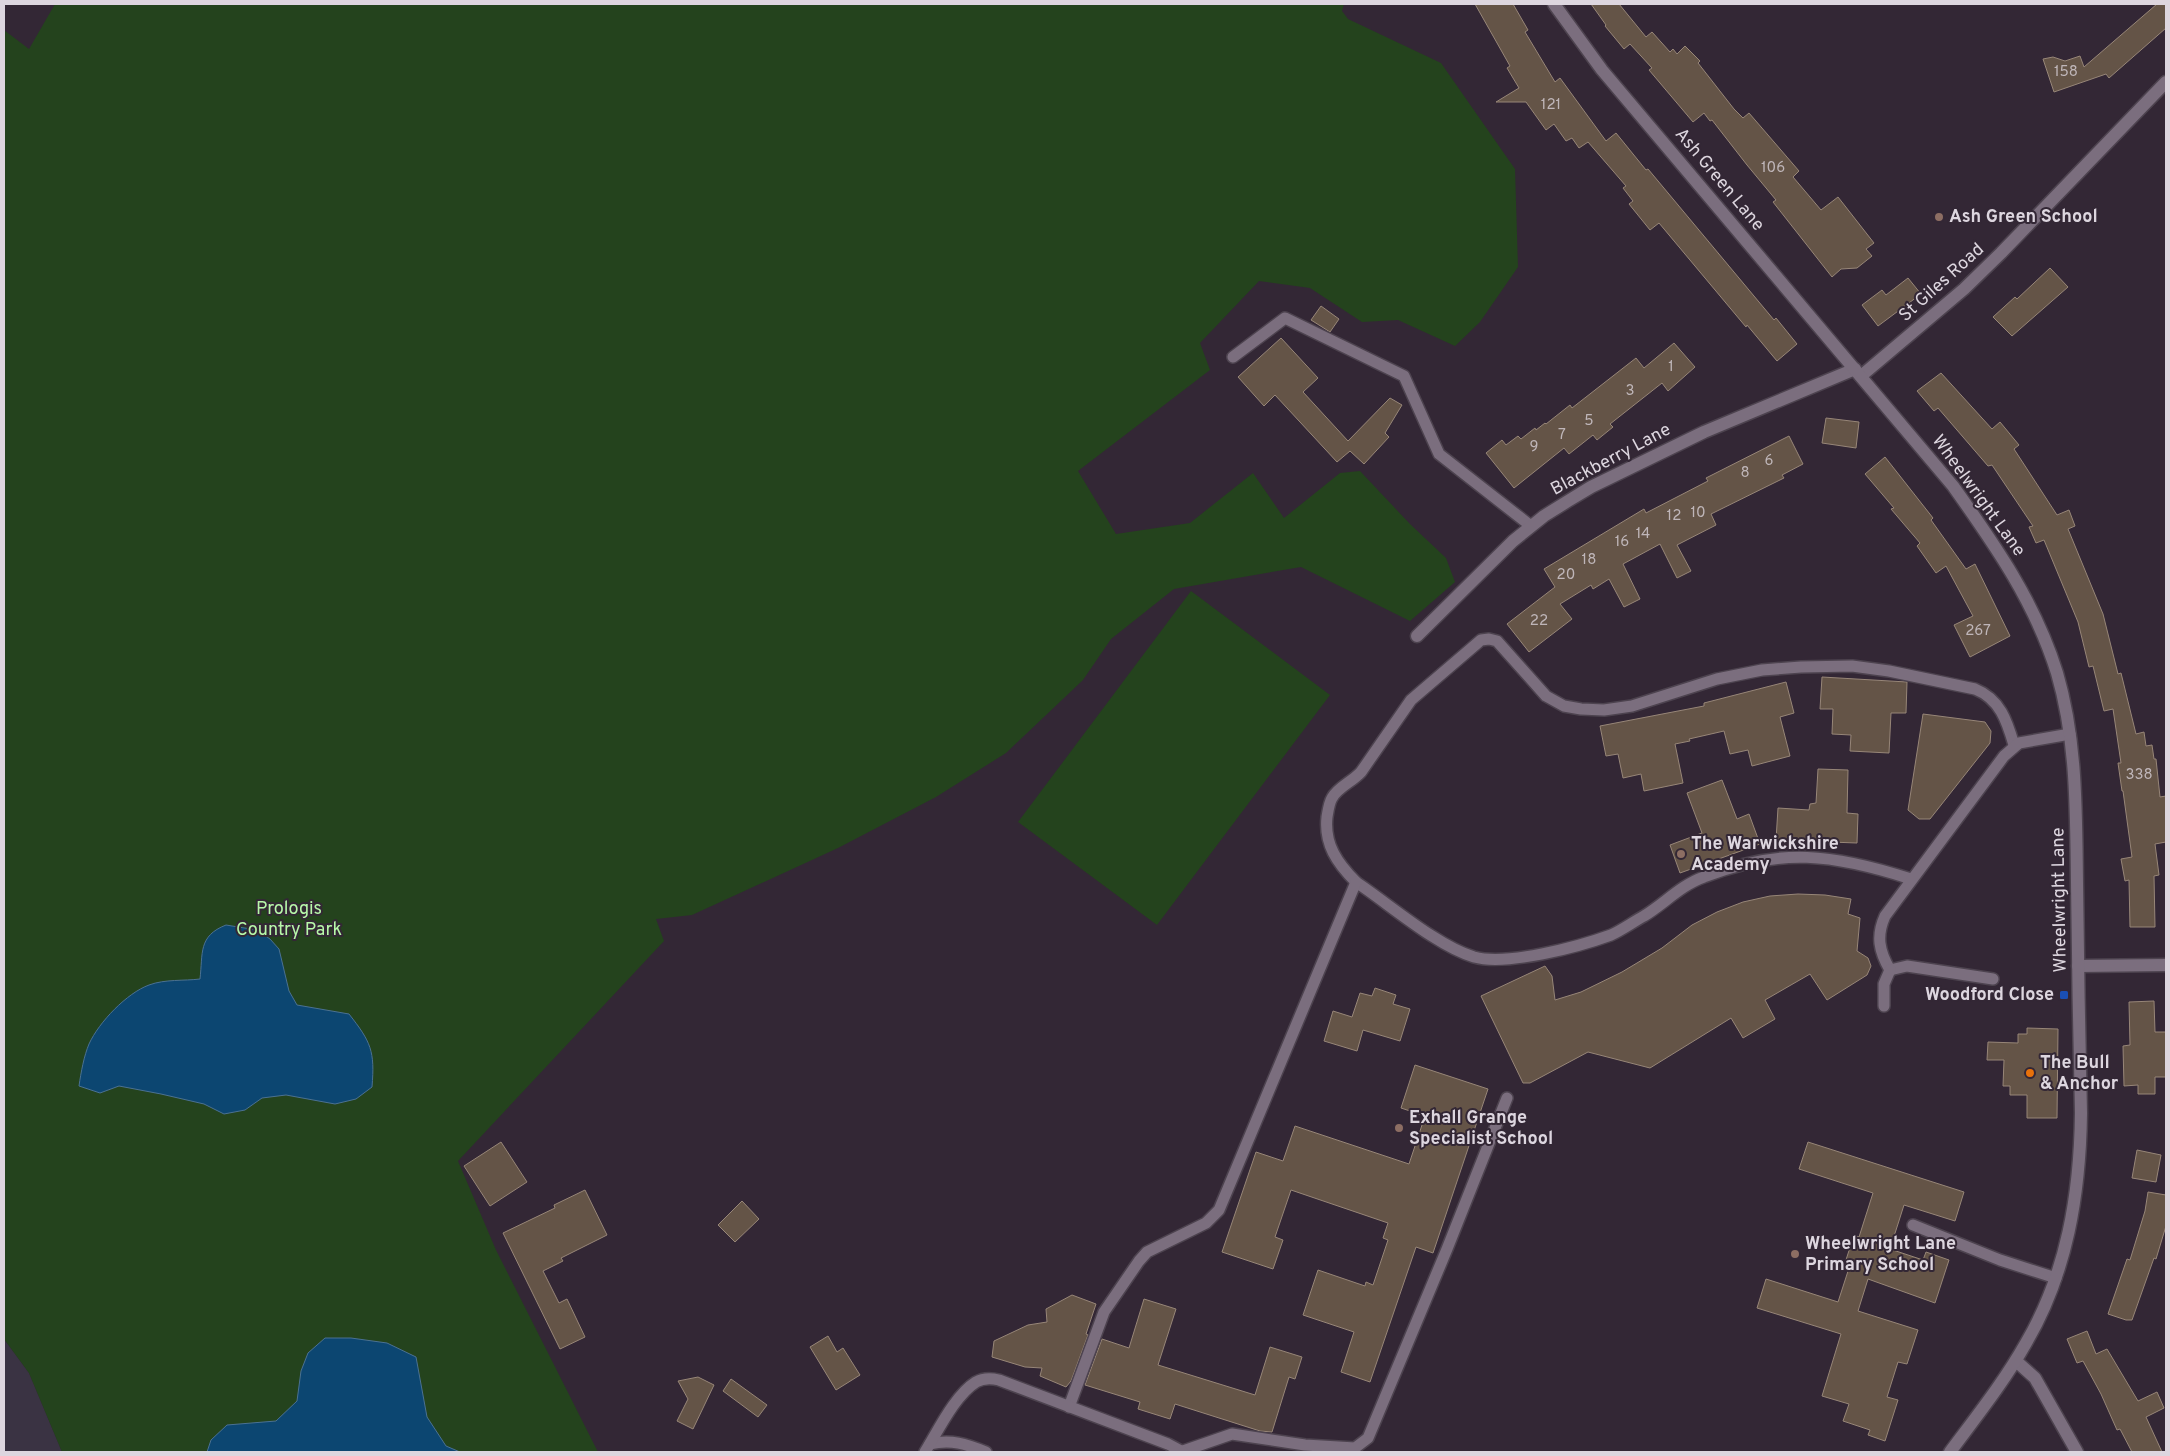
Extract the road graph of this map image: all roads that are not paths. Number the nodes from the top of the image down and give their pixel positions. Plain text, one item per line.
1 (1554, 4) edge
2 (2166, 82) edge
3 (1233, 357) dead end
4 (1858, 373) junction
5 (1531, 526) junction
6 (1417, 636) dead end
7 (2070, 734) junction
8 (2014, 745) junction
9 (1911, 879) junction
10 (1356, 882) junction
11 (2166, 965) edge
12 (2078, 966) junction
13 (1890, 970) junction
14 (1993, 979) dead end
15 (1884, 1006) dead end
16 (1507, 1098) dead end
17 (1913, 1225) dead end
18 (2056, 1278) junction
19 (2016, 1361) junction
20 (1069, 1407) junction
21 (927, 1448) edge
22 (986, 1452) edge
23 (1183, 1452) edge
24 (1950, 1452) edge
25 (2077, 1452) edge

1 - 4 street, Ash Green Lane
2 - 4 street, St Giles Road
3 - 5 lane
4 - 5 street, Blackberry Lane
4 - 7 street, Wheelwright Lane
5 - 6 street, Blackberry Lane
7 - 8 lane
7 - 12 street, Wheelwright Lane
8 - 9 lane
8 - 10 lane
9 - 10 lane
9 - 13 lane
10 - 20 lane
11 - 12 street
12 - 18 street, Wheelwright Lane
13 - 14 lane
13 - 15 lane
16 - 23 lane
17 - 18 lane
18 - 19 street, Wheelwright Lane
19 - 24 street, Wheelwright Lane
19 - 25 street
20 - 21 lane
20 - 23 lane
21 - 22 lane

